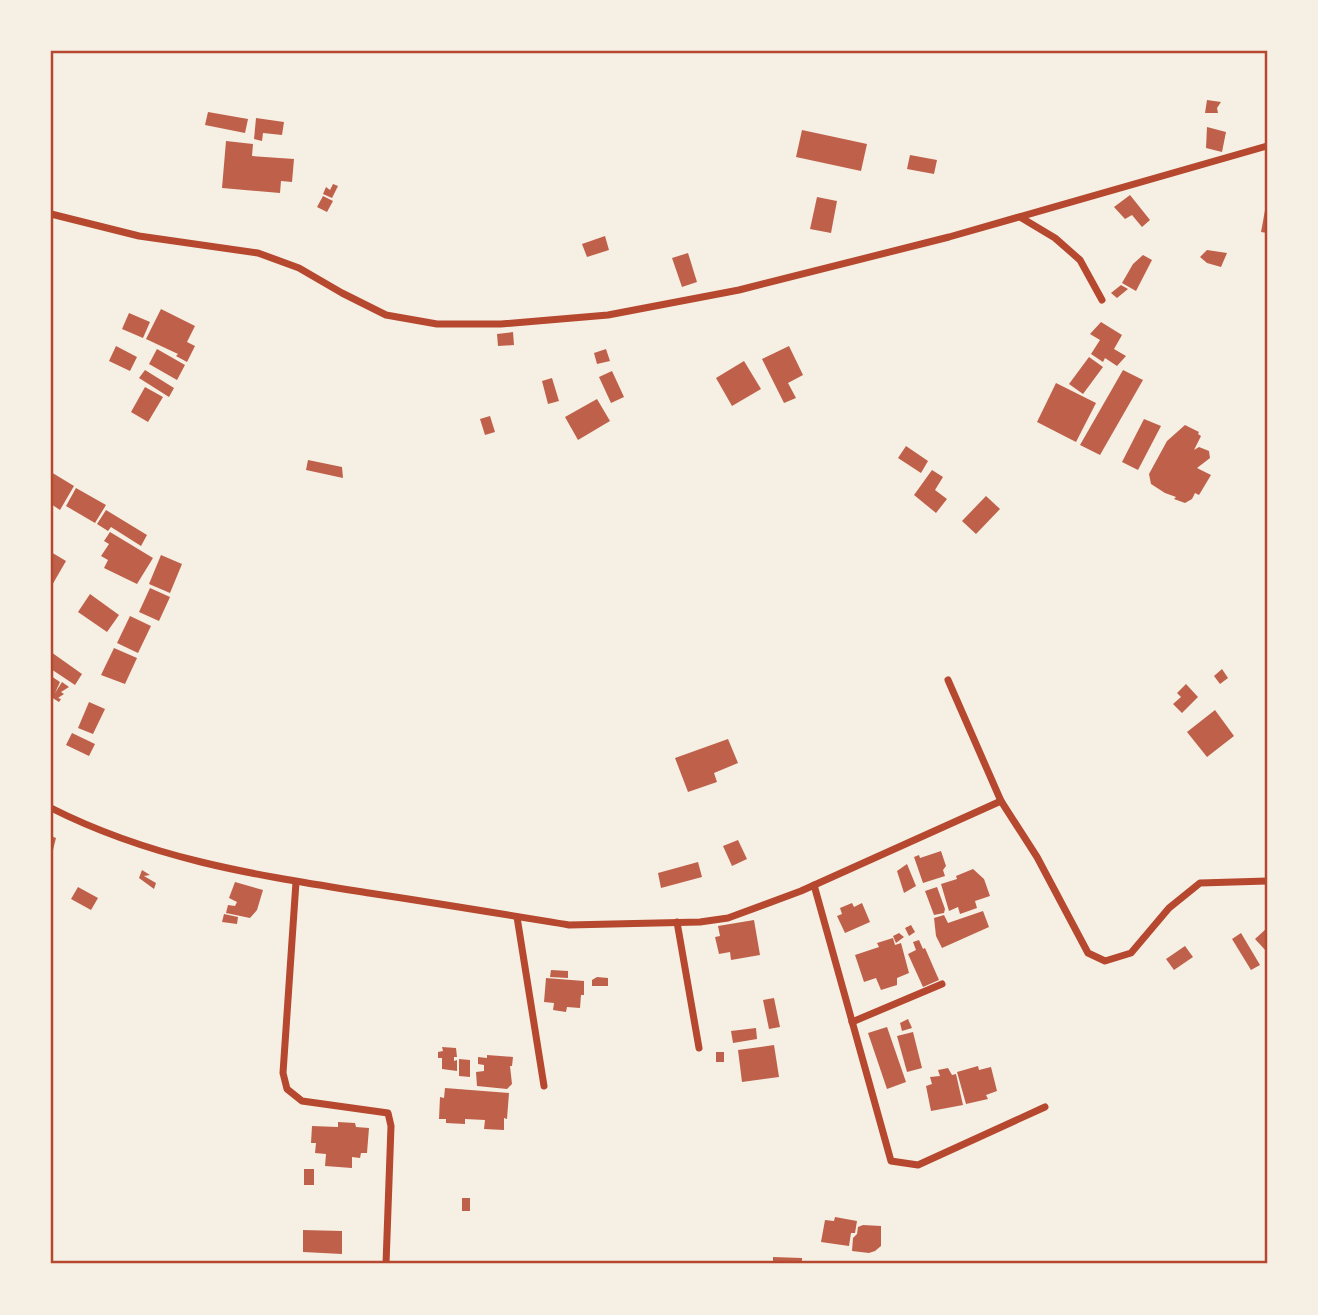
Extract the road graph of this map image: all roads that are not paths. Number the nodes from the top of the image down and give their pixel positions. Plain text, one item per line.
1 (1267, 146) edge
2 (51, 214) edge
3 (1020, 217) junction
4 (1102, 300) dead end
5 (948, 680) dead end
6 (1001, 801) junction
7 (51, 808) edge
8 (1267, 881) edge
9 (296, 882) junction
10 (814, 885) junction
11 (517, 916) junction
12 (677, 922) junction
13 (942, 984) dead end
14 (852, 1022) junction
15 (699, 1048) dead end
16 (544, 1086) dead end
17 (1045, 1107) dead end
18 (386, 1264) edge

1 - 3 street
2 - 3 street
3 - 4 street
5 - 6 street
6 - 8 street
6 - 10 street
7 - 9 street
9 - 11 street
9 - 18 street
10 - 12 street
10 - 14 street
11 - 12 street
11 - 16 street
12 - 15 street
13 - 14 street
14 - 17 street

